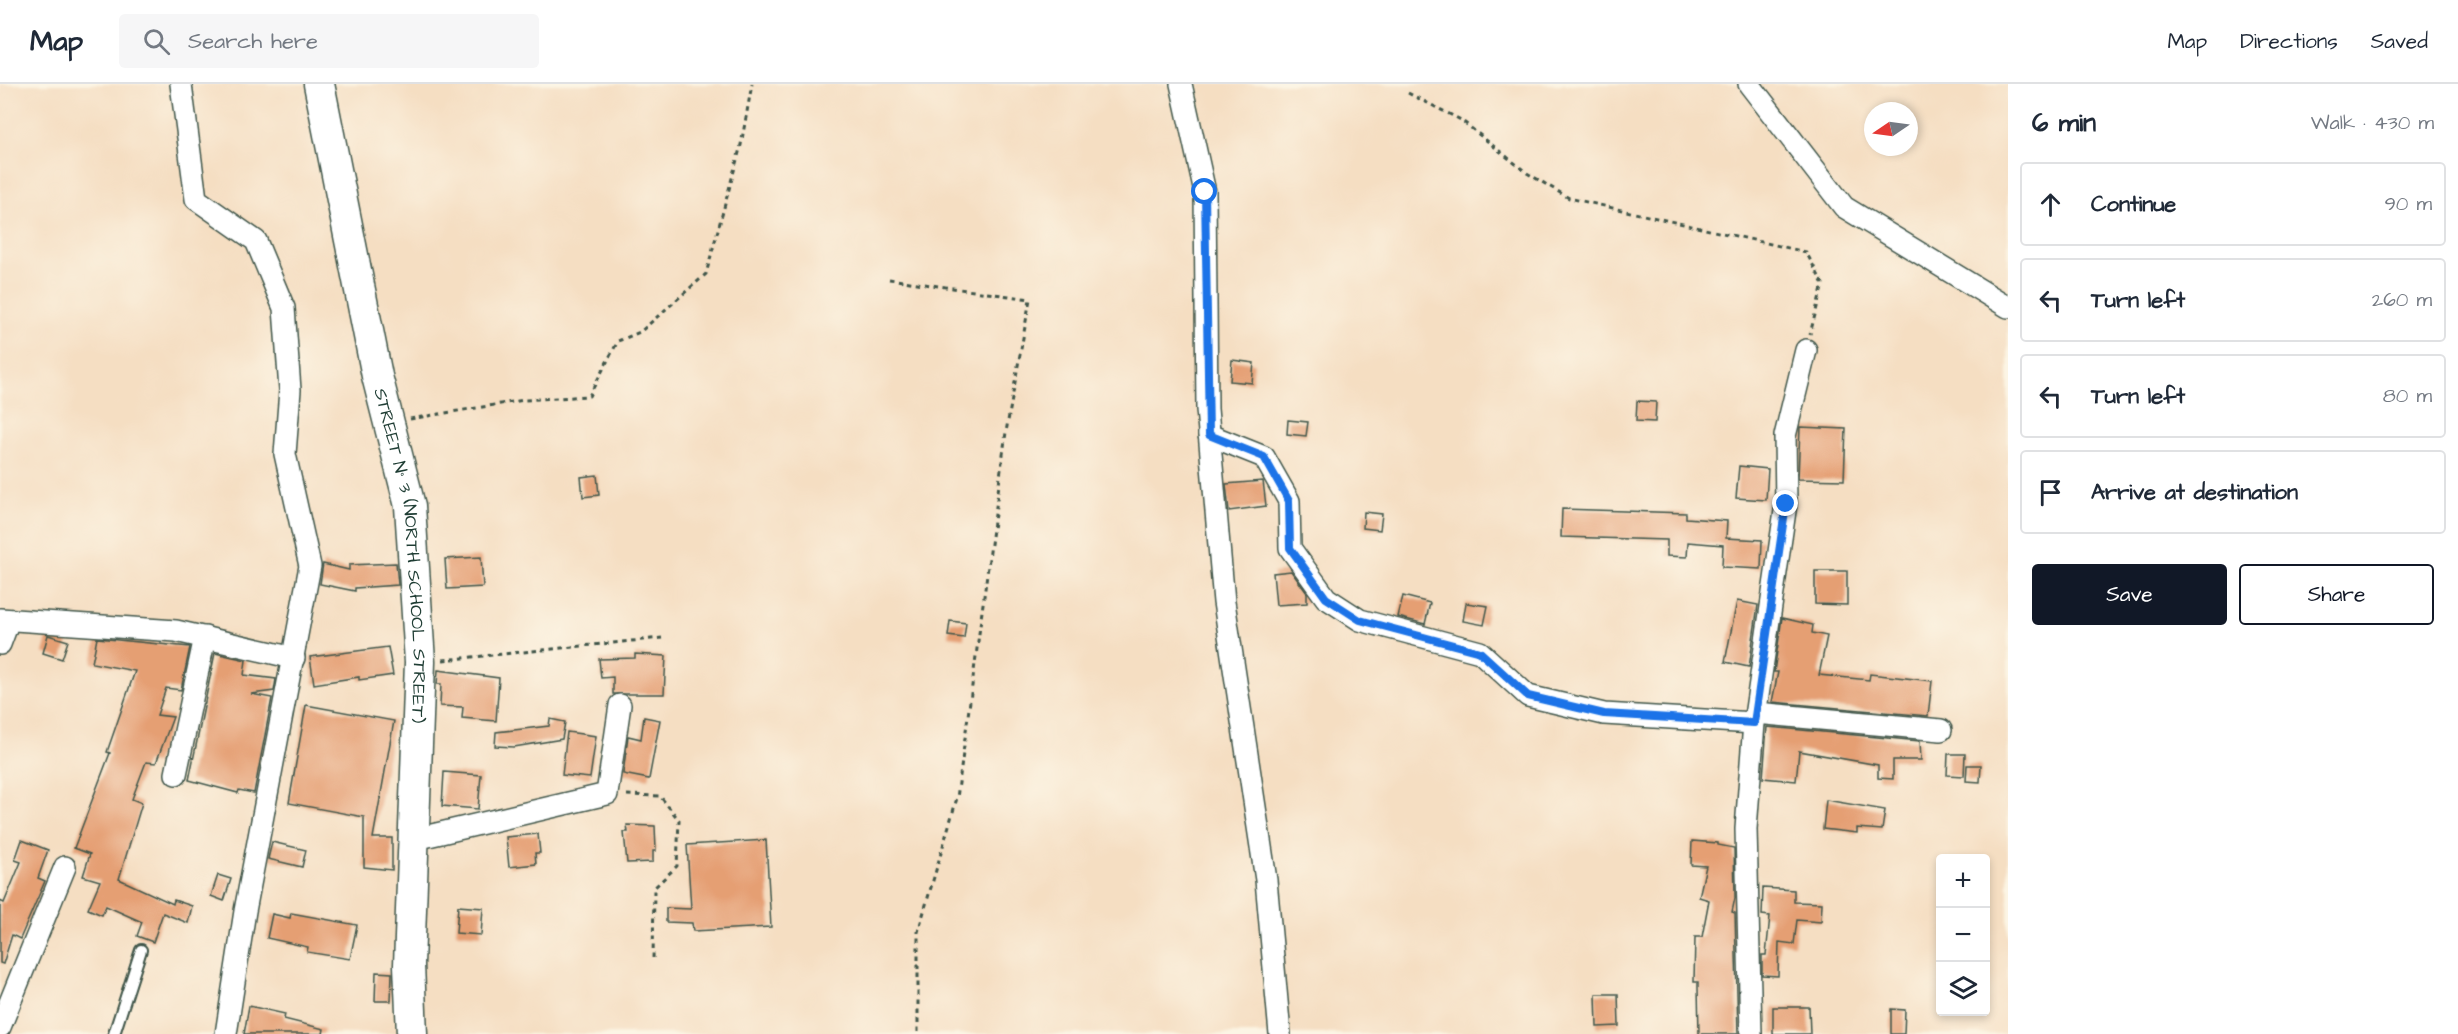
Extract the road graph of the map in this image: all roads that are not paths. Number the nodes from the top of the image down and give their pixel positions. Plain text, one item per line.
1 (181, 84) edge
2 (319, 84) edge
3 (1181, 84) edge
4 (1749, 84) edge
5 (2008, 308) edge
6 (1806, 350) road end
7 (1209, 435) junction
8 (4, 620) edge
9 (205, 637) junction
10 (0, 644) edge
11 (294, 658) junction
12 (620, 705) dead end
13 (1755, 718) junction
14 (1941, 730) dead end
15 (176, 774) dead end
16 (411, 840) junction
17 (65, 867) dead end
18 (141, 950) dead end
19 (0, 1027) edge
20 (114, 1034) edge
21 (226, 1034) edge
22 (412, 1034) edge
23 (1280, 1034) edge
24 (1751, 1034) edge

1 - 11 street
2 - 16 street, STREET N° 3 (NORTH SCHOOL STREET)
3 - 7 street
4 - 5 street
6 - 13 street
7 - 13 street
7 - 23 street
8 - 9 street
8 - 10 street
9 - 11 street
9 - 15 street
11 - 21 street
12 - 16 street
13 - 14 street
13 - 24 street
16 - 22 street, STREET N° 3 (NORTH SCHOOL STREET)
17 - 19 street
18 - 20 lane

